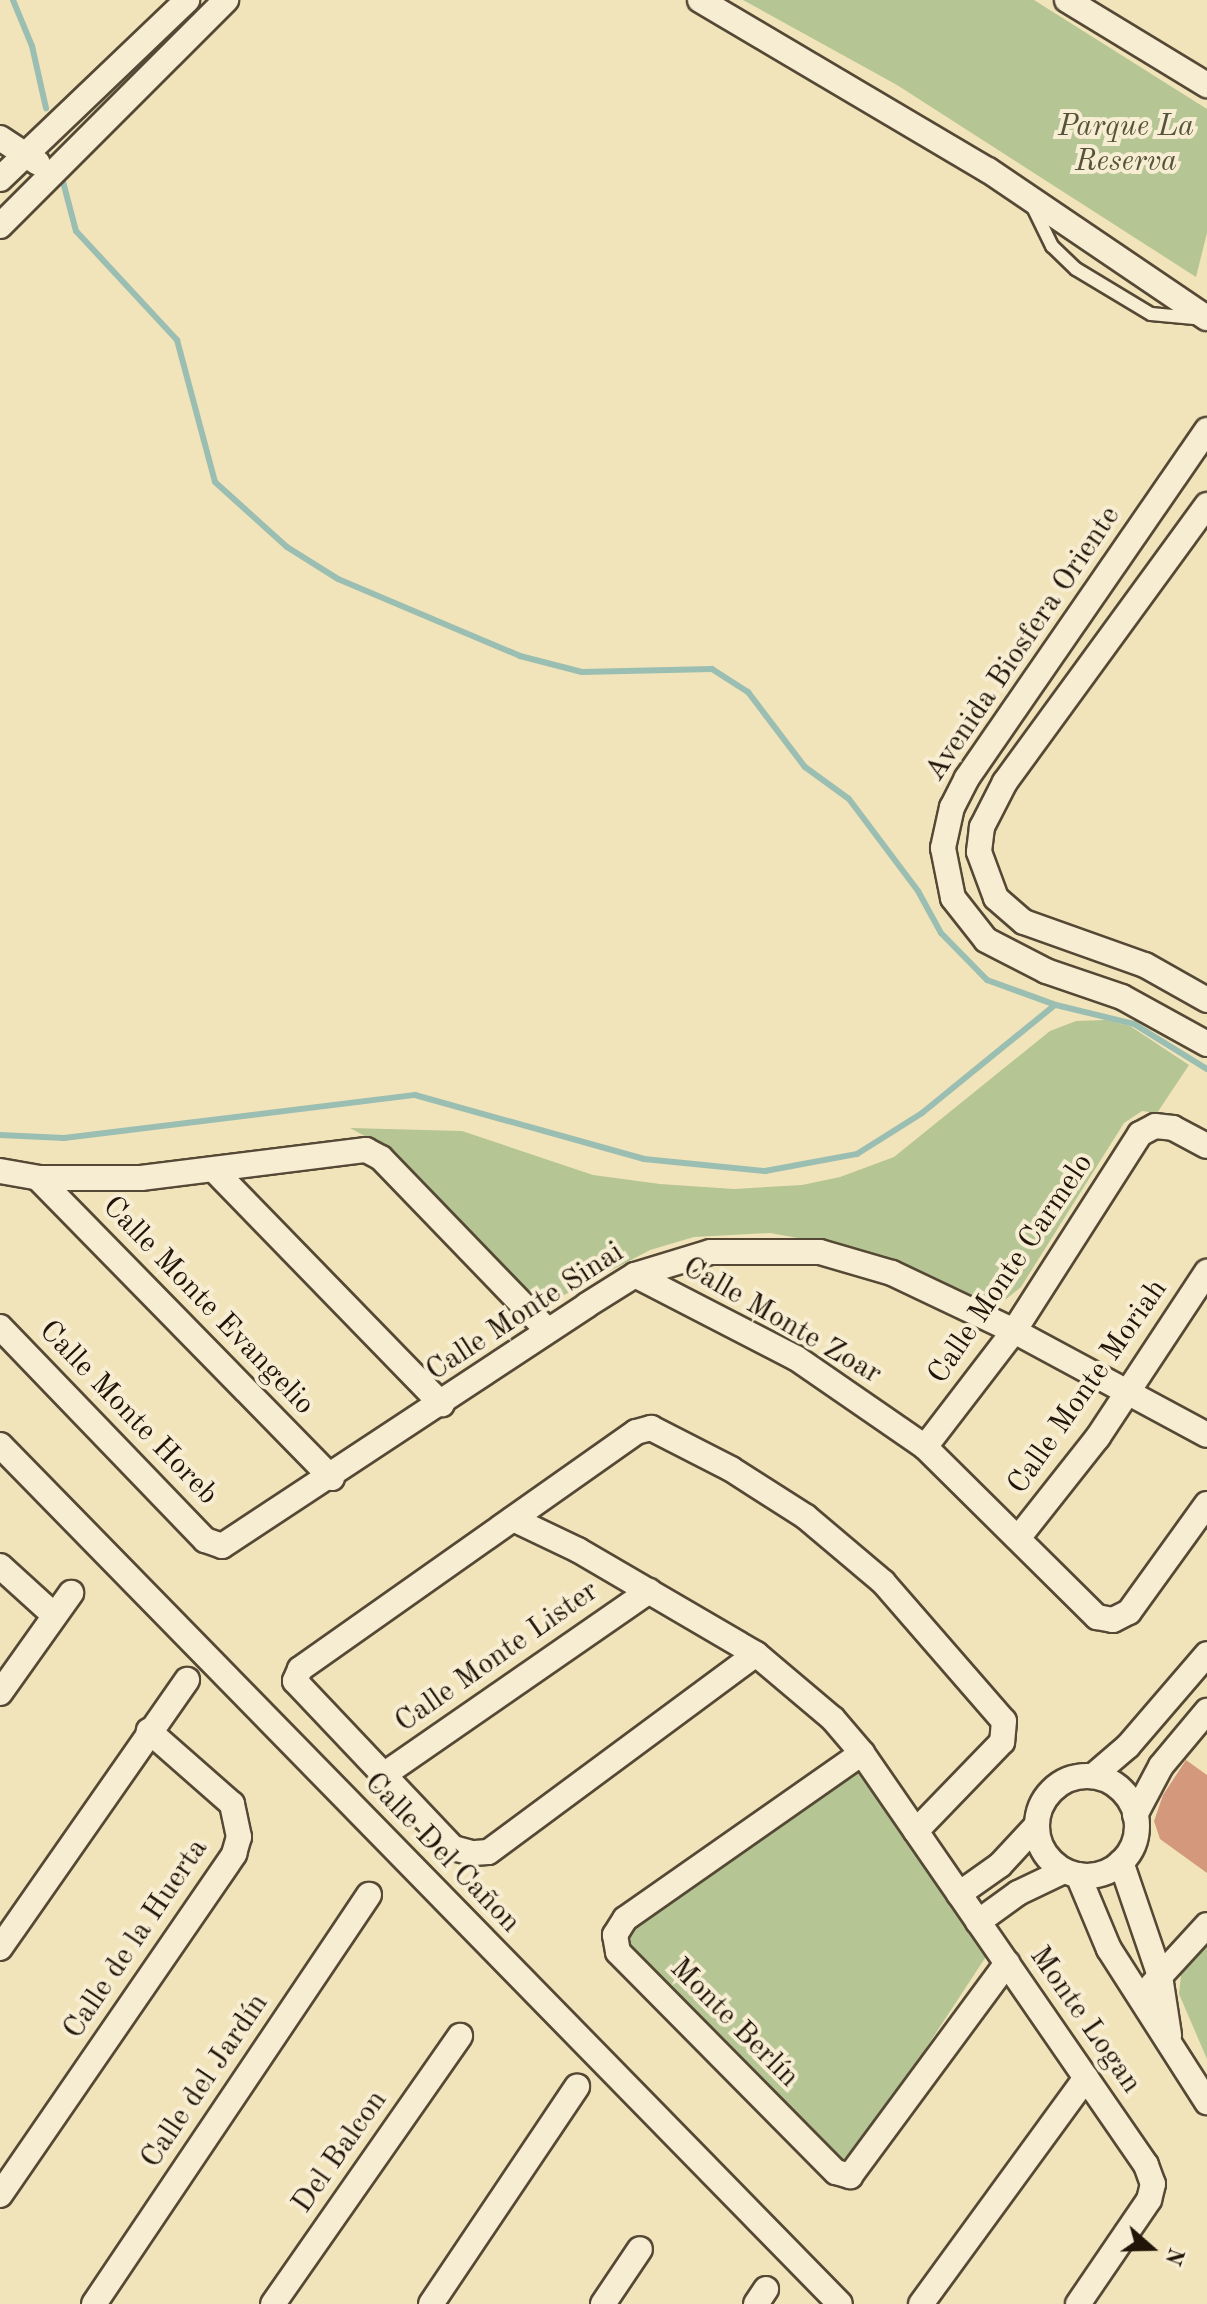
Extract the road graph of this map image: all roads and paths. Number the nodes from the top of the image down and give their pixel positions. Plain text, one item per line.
1 (187, 0) edge
2 (226, 0) edge
3 (700, 0) edge
4 (1067, 0) edge
5 (1207, 85) edge
6 (0, 138) edge
7 (28, 155) junction
8 (51, 175) junction
9 (0, 179) edge
10 (1028, 195) junction
11 (5, 212) edge
12 (1207, 318) edge
13 (1207, 430) edge
14 (1207, 505) edge
15 (1207, 1000) edge
16 (1207, 1044) edge
17 (1207, 1146) edge
18 (0, 1171) edge
19 (216, 1172) junction
20 (38, 1178) junction
21 (1207, 1272) edge
22 (635, 1275) junction
23 (0, 1327) edge
24 (547, 1330) junction
25 (1014, 1331) junction
26 (1129, 1392) junction
27 (442, 1404) junction
28 (1207, 1435) edge
29 (0, 1445) edge
30 (925, 1447) junction
31 (332, 1478) junction
32 (1207, 1504) edge
33 (513, 1519) junction
34 (1019, 1537) junction
35 (211, 1543) joint
36 (0, 1566) edge
37 (649, 1591) junction
38 (71, 1593) dead end
39 (54, 1615) junction
40 (756, 1654) junction
41 (1207, 1654) edge
42 (25, 1655) junction
43 (0, 1657) edge
44 (187, 1680) dead end
45 (0, 1693) edge
46 (1207, 1711) edge
47 (149, 1731) junction
48 (862, 1753) junction
49 (382, 1776) junction
50 (1093, 1776) junction
51 (1135, 1815) junction
52 (1037, 1825) junction
53 (916, 1831) junction
54 (1121, 1862) junction
55 (1071, 1873) junction
56 (959, 1894) junction
57 (369, 1895) dead end
58 (978, 1922) junction
59 (1207, 1925) edge
60 (0, 1948) edge
61 (1007, 1963) junction
62 (1160, 1976) junction
63 (1139, 1998) junction
64 (460, 2036) dead end
65 (1170, 2041) junction
66 (1086, 2078) junction
67 (577, 2087) dead end
68 (1207, 2102) edge
69 (0, 2195) edge
70 (640, 2249) dead end
71 (94, 2304) edge
72 (273, 2304) edge
73 (431, 2304) edge
74 (603, 2304) edge
75 (840, 2304) edge
76 (921, 2304) edge
77 (1078, 2304) edge

1 - 7 street
2 - 8 street
3 - 10 street
4 - 5 street
6 - 7 street
7 - 8 street
7 - 9 street
8 - 11 street
10 - 12 street
10 - 12 lane
13 - 16 street, Avenida Biosfera Oriente
14 - 15 street, Avenida Biosfera Oriente
17 - 25 street, Calle Monte Carmelo
18 - 20 street
19 - 20 street
19 - 24 street
19 - 27 street
20 - 31 street, Calle Monte Evangelio
21 - 26 street, Calle Monte Moriah
22 - 24 street, Calle Monte Sinai
22 - 25 street, Calle Monte Sinai
22 - 30 street, Calle Monte Zoar
23 - 35 street, Calle Monte Horeb
24 - 27 street, Calle Monte Sinai
25 - 26 street, Calle Monte Sinai
25 - 30 street, Calle Monte Carmelo
26 - 28 street, Calle Monte Sinai
26 - 34 street, Calle Monte Moriah
27 - 31 street, Calle Monte Sinai
29 - 75 street, Calle Del Cañon
30 - 34 street, Calle Monte Zoar
31 - 35 street, Calle Monte Sinai
32 - 34 street, Calle Monte Zoar
33 - 37 street, Monte Logan
33 - 49 street
33 - 53 street
36 - 39 street
37 - 40 street, Monte Logan
37 - 49 street, Calle Monte Lister
38 - 39 street
39 - 42 street
40 - 48 street, Monte Logan
40 - 49 street
41 - 50 street
42 - 43 street
42 - 45 street
44 - 47 street
46 - 51 street
47 - 60 street
47 - 69 street, Calle de la Huerta
48 - 53 street, Monte Logan
48 - 61 street, Monte Berlín
50 - 51 street
50 - 52 street
51 - 54 street
52 - 55 street
52 - 56 street
53 - 56 street, Monte Logan
54 - 55 street
54 - 62 street
55 - 58 street
55 - 63 street
56 - 58 street, Monte Logan
57 - 71 street, Calle del Jardín
58 - 61 street, Monte Logan
59 - 62 street
61 - 66 street, Monte Logan
62 - 63 street
62 - 65 street
63 - 65 street
64 - 72 street, Del Balcon
65 - 68 street
66 - 76 street
66 - 77 street, Monte Logan
67 - 73 street
70 - 74 street

